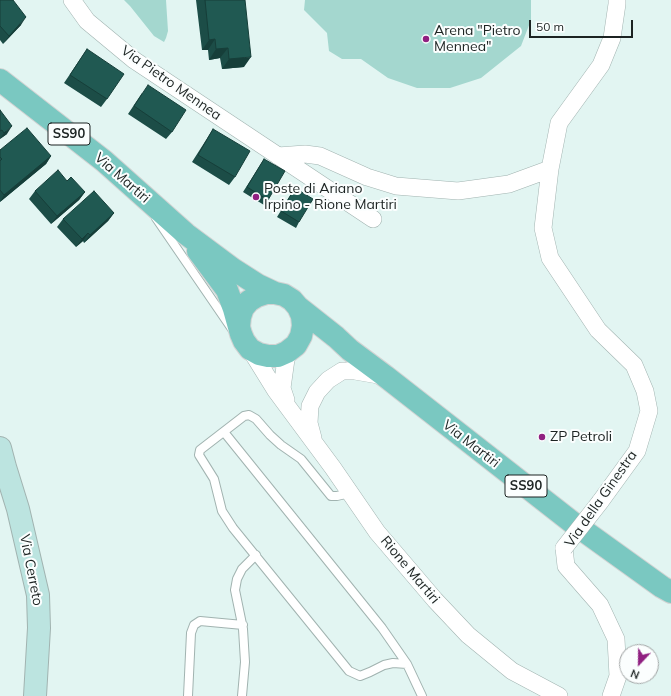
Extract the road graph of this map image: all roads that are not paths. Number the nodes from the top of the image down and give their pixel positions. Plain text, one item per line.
1 (72, 0) edge
2 (617, 0) edge
3 (0, 80) edge
4 (278, 156) junction
5 (550, 169) junction
6 (136, 190) junction
7 (373, 219) dead end
8 (186, 234) junction
9 (275, 293) junction
10 (298, 307) junction
11 (245, 339) junction
12 (292, 348) junction
13 (350, 350) junction
14 (385, 376) junction
15 (292, 413) junction
16 (224, 432) junction
17 (314, 442) junction
18 (0, 448) edge
19 (350, 493) junction
20 (256, 555) junction
21 (671, 592) edge
22 (243, 625) junction
23 (407, 664) junction
24 (36, 696) edge
25 (188, 696) edge
26 (242, 696) edge
27 (422, 696) edge
28 (559, 696) edge
29 (611, 696) edge

1 - 4 street, Via Pietro Mennea
2 - 5 street, Via della Ginestra
3 - 6 main road, Via Martiri / SS90
4 - 5 street
4 - 7 street, Via Pietro Mennea
5 - 29 street, Via della Ginestra, bridge
6 - 8 main road, Via Martiri / SS90
6 - 11 lane
8 - 9 main road, Via Martiri / SS90
8 - 11 main road, Via Martiri / SS90
9 - 10 main road, Via Martiri / SS90
9 - 11 main road
10 - 12 main road
10 - 13 main road, Via Martiri / SS90
11 - 12 main road, Via Martiri / SS90
11 - 15 street, Rione Martiri
12 - 13 main road, Via Martiri / SS90
12 - 15 street, Rione Martiri
13 - 14 main road, Via Martiri / SS90
14 - 17 street
14 - 21 main road, Via Martiri / SS90
15 - 17 street, Rione Martiri
16 - 19 lane
16 - 20 lane
16 - 23 lane
17 - 19 street, Rione Martiri
18 - 24 street, Via Cerreto
19 - 28 street, Rione Martiri
20 - 22 lane
20 - 23 lane
22 - 25 lane
22 - 26 lane
23 - 27 lane

